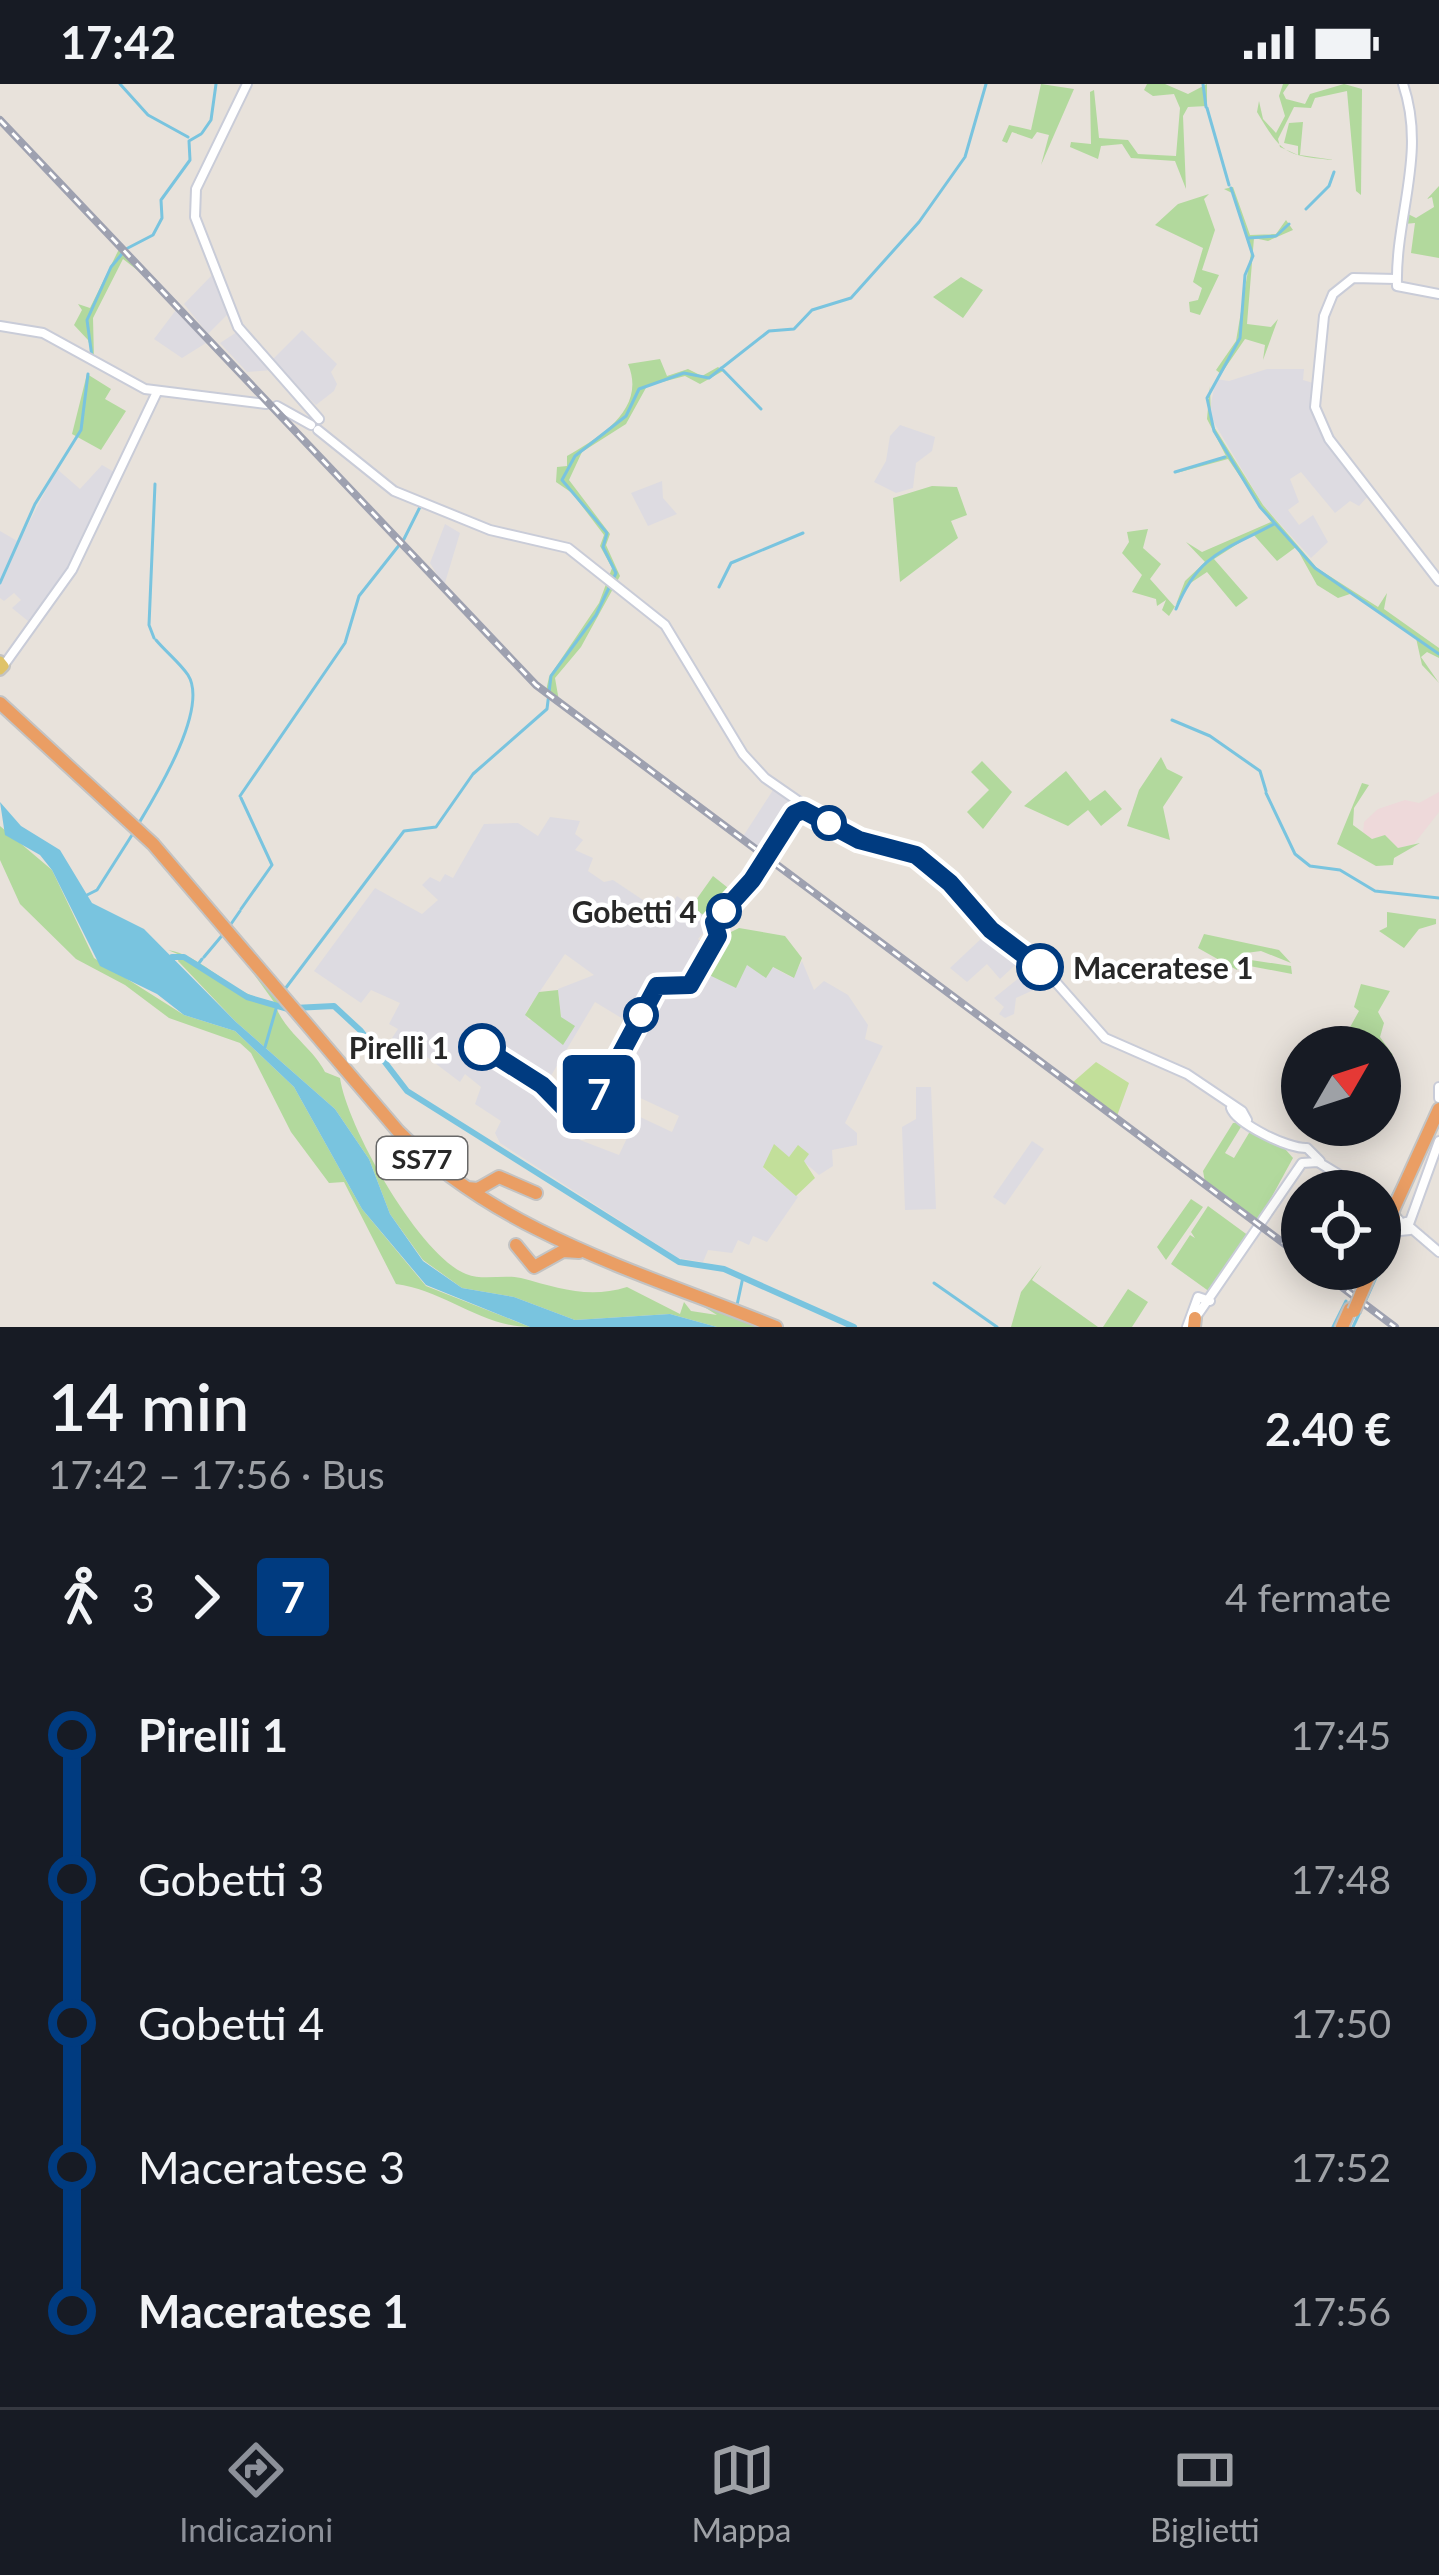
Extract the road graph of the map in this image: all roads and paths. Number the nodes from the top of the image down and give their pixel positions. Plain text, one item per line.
1 (247, 84) edge
2 (1402, 84) edge
3 (1397, 283) junction
4 (1439, 294) edge
5 (0, 326) edge
6 (157, 392) junction
7 (316, 423) junction
8 (1439, 581) edge
9 (3, 663) edge
10 (1, 707) edge
11 (345, 1072) junction
12 (1439, 1088) edge
13 (1438, 1097) edge
14 (1439, 1114) edge
15 (1281, 1140) edge
16 (1439, 1141) edge
17 (1287, 1146) edge
18 (1289, 1146) edge
19 (1303, 1156) junction
20 (432, 1163) junction
21 (1292, 1170) joint
22 (1329, 1170) edge
23 (492, 1180) junction
24 (1281, 1188) edge
25 (531, 1192) dead end
26 (1401, 1212) edge
27 (1401, 1213) edge
28 (1401, 1219) edge
29 (513, 1222) junction
30 (531, 1228) junction
31 (516, 1248) dead end
32 (1439, 1252) edge
33 (548, 1262) junction
34 (619, 1267) junction
35 (1360, 1290) edge
36 (683, 1291) junction
37 (1198, 1314) edge
38 (773, 1327) edge
39 (1344, 1327) edge

1 - 7 main road
2 - 3 main road
3 - 4 main road
3 - 8 main road
5 - 6 main road
6 - 7 main road
6 - 9 main road
7 - 15 main road
10 - 11 highway, SS77
11 - 20 highway, SS77
11 - 29 highway, SS77
12 - 13 main road
14 - 26 highway
16 - 27 main road
17 - 21 main road
18 - 19 main road
19 - 21 main road
19 - 22 main road
19 - 37 main road
20 - 23 highway
20 - 30 highway, SS77
23 - 25 highway
23 - 30 highway
24 - 37 main road
28 - 32 main road
29 - 33 highway
29 - 34 highway, SS77
30 - 36 highway, SS77
31 - 33 highway
33 - 34 highway
34 - 36 highway, SS77
35 - 39 highway, bridge
36 - 38 highway, SS77

